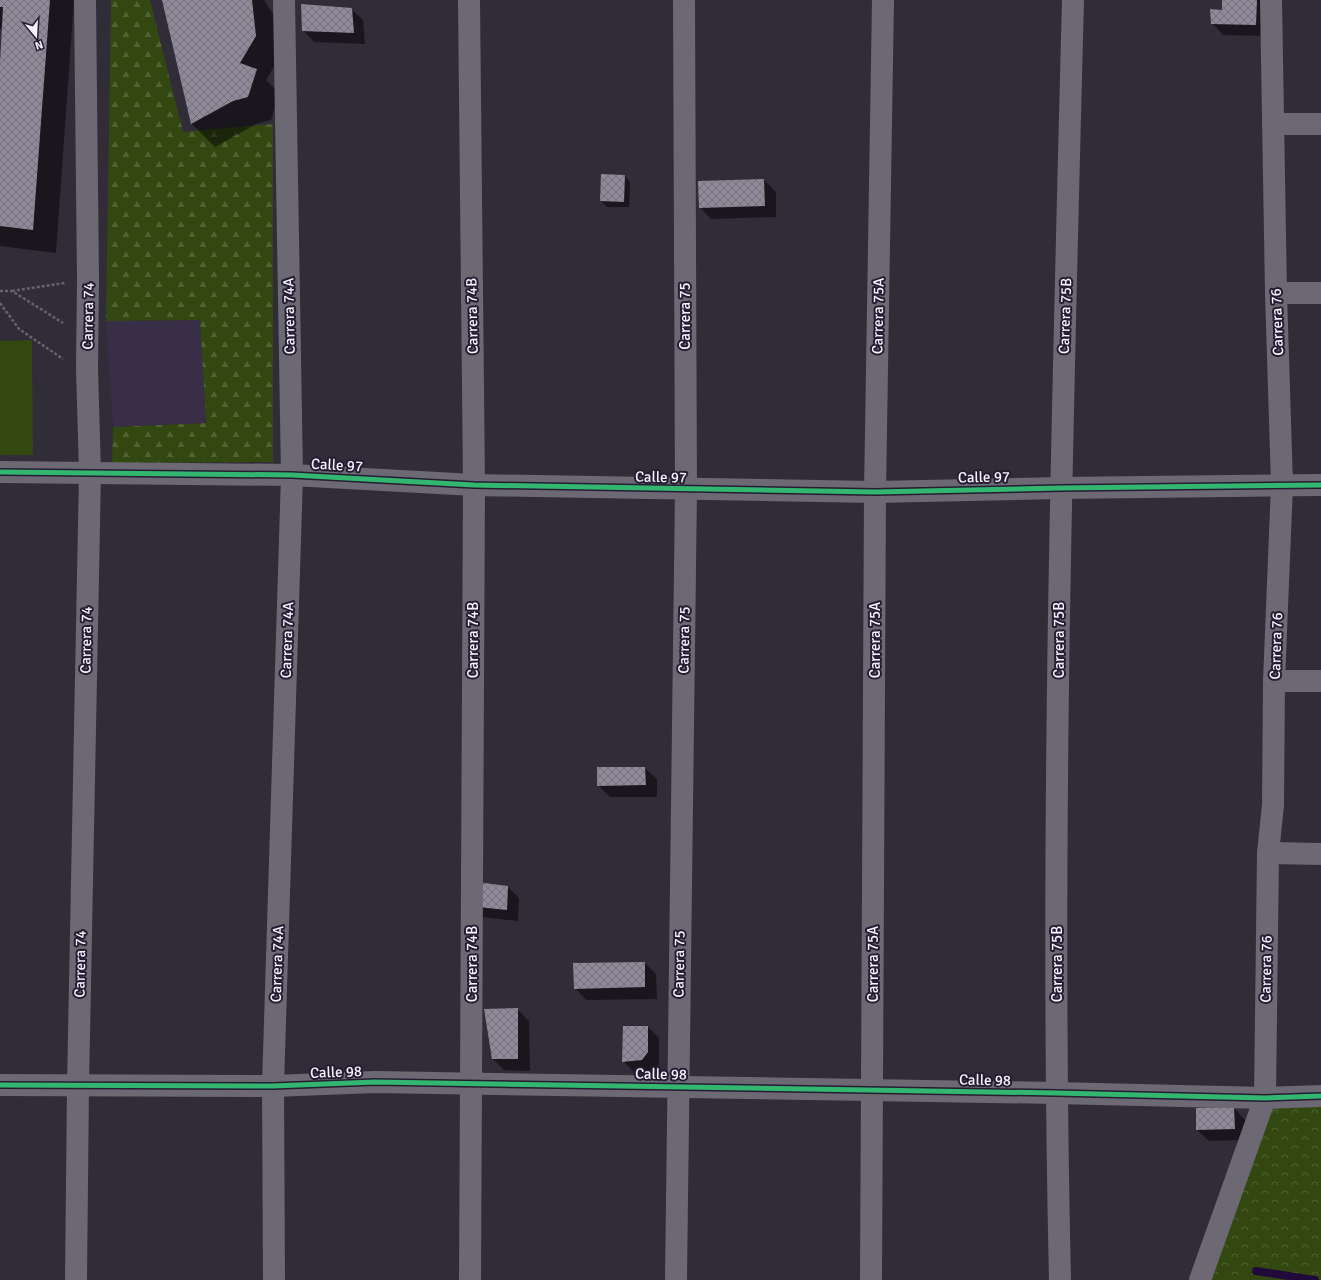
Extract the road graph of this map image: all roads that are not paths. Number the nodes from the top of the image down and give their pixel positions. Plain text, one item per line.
1 (85, 0) edge
2 (284, 0) edge
3 (469, 0) edge
4 (684, 0) edge
5 (883, 0) edge
6 (1073, 0) edge
7 (1271, 0) edge
8 (1273, 124) junction
9 (1321, 124) edge
10 (1276, 293) junction
11 (1321, 293) edge
12 (0, 472) edge
13 (90, 473) junction
14 (292, 475) junction
15 (474, 485) junction
16 (1282, 485) junction
17 (1321, 485) edge
18 (1060, 488) junction
19 (686, 490) junction
20 (875, 492) junction
21 (1321, 680) edge
22 (1274, 681) junction
23 (1268, 853) junction
24 (1321, 854) edge
25 (471, 1083) junction
26 (0, 1085) edge
27 (78, 1086) junction
28 (273, 1086) junction
29 (677, 1087) junction
30 (872, 1090) junction
31 (1056, 1093) junction
32 (1321, 1096) edge
33 (1265, 1098) junction
34 (76, 1280) edge
35 (274, 1280) edge
36 (470, 1280) edge
37 (676, 1280) edge
38 (871, 1280) edge
39 (1060, 1280) edge
40 (1200, 1280) edge

1 - 13 street, Carrera 74
2 - 14 street, Carrera 74A
3 - 15 street, Carrera 74B
4 - 19 street, Carrera 75
5 - 20 street, Carrera 75A
6 - 18 street, Carrera 75B
7 - 8 street, Carrera 76
8 - 9 street
8 - 10 street, Carrera 76
10 - 11 street
10 - 16 street, Carrera 76
12 - 13 street, Calle 97
13 - 14 street, Calle 97
13 - 27 street, Carrera 74
14 - 15 street, Calle 97
14 - 28 street, Carrera 74A
15 - 19 street, Calle 97
15 - 25 street, Carrera 74B
16 - 17 street, Calle 97
16 - 18 street, Calle 97
16 - 22 street, Carrera 76
18 - 20 street, Calle 97
18 - 31 street, Carrera 75B
19 - 20 street, Calle 97
19 - 29 street, Carrera 75
20 - 30 street, Carrera 75A
21 - 22 street
22 - 23 street, Carrera 76
23 - 24 street
23 - 33 street, Carrera 76
25 - 28 street, Calle 98
25 - 29 street, Calle 98
25 - 36 street, Carrera 74B
26 - 27 street, Calle 98
27 - 28 street, Calle 98
27 - 34 street, Carrera 74
28 - 35 street, Carrera 74A
29 - 30 street, Calle 98
29 - 37 street, Carrera 75
30 - 31 street, Calle 98
30 - 38 street, Carrera 75A
31 - 33 street, Calle 98
31 - 39 street, Carrera 75B
32 - 33 street, Calle 98
33 - 40 street, Carrera 76

